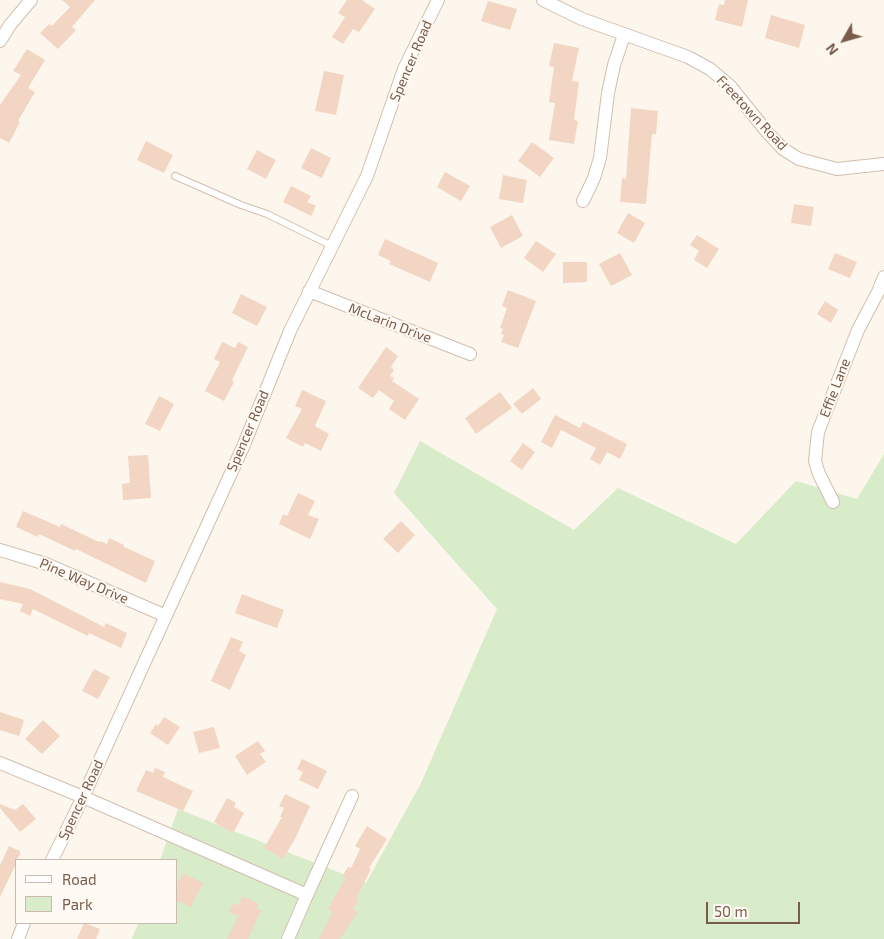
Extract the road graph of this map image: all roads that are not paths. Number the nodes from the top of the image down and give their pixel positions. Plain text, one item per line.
1 (31, 0) edge
2 (438, 0) edge
3 (543, 0) edge
4 (624, 35) junction
5 (0, 41) edge
6 (884, 164) edge
7 (175, 176) dead end
8 (583, 201) dead end
9 (332, 246) junction
10 (884, 277) edge
11 (309, 291) junction
12 (470, 354) dead end
13 (833, 502) dead end
14 (0, 550) edge
15 (166, 616) junction
16 (0, 763) edge
17 (352, 796) dead end
18 (83, 797) junction
19 (52, 859) edge
20 (308, 895) junction
21 (24, 924) edge
22 (18, 939) edge
23 (288, 939) edge

1 - 5 street
2 - 9 street, Spencer Road
3 - 4 street, Freetown Road
4 - 6 street, Freetown Road
4 - 8 street
7 - 9 lane
9 - 11 street, Spencer Road
10 - 13 street, Effie Lane
11 - 12 street, McLarin Drive
11 - 15 street, Spencer Road
14 - 15 street, Pine Way Drive
15 - 18 street, Spencer Road
16 - 18 street
17 - 20 street
18 - 19 street, Spencer Road
18 - 20 street
20 - 23 street
21 - 22 street

